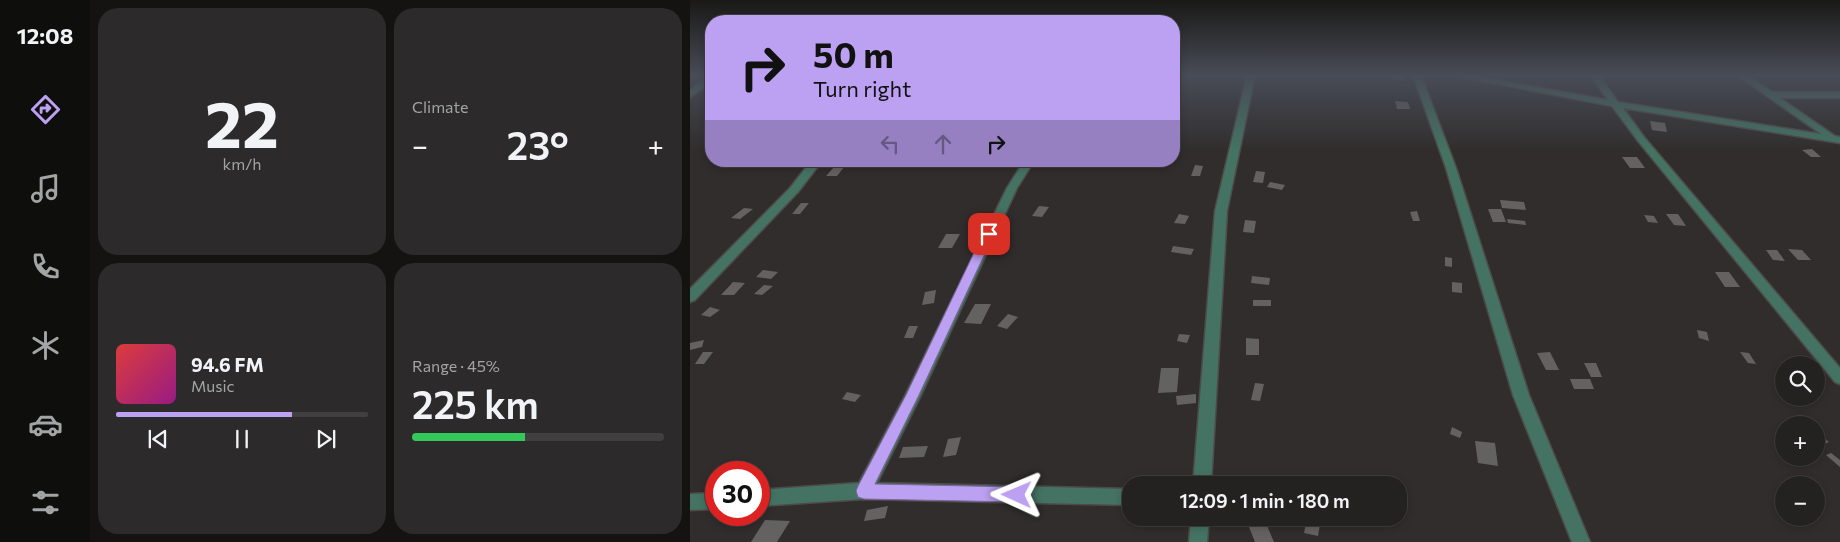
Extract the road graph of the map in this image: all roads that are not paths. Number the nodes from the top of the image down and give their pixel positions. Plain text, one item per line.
1 (1245, 100) edge
2 (1426, 100) edge
3 (1599, 100) edge
4 (1613, 100) edge
5 (1776, 100) edge
6 (1615, 103) junction
7 (1838, 141) edge
8 (812, 167) edge
9 (1025, 167) edge
10 (690, 297) edge
11 (1840, 378) edge
12 (1203, 476) edge
13 (864, 491) junction
14 (770, 497) edge
15 (1122, 497) edge
16 (705, 501) edge
17 (690, 502) edge
18 (1199, 526) edge
19 (1198, 542) edge
20 (1581, 542) edge

1 - 12 street
2 - 20 street
3 - 6 street
4 - 6 street
5 - 7 street
6 - 7 street
6 - 11 street
8 - 10 street
9 - 13 street
13 - 14 street
13 - 15 street
16 - 17 street
18 - 19 street

